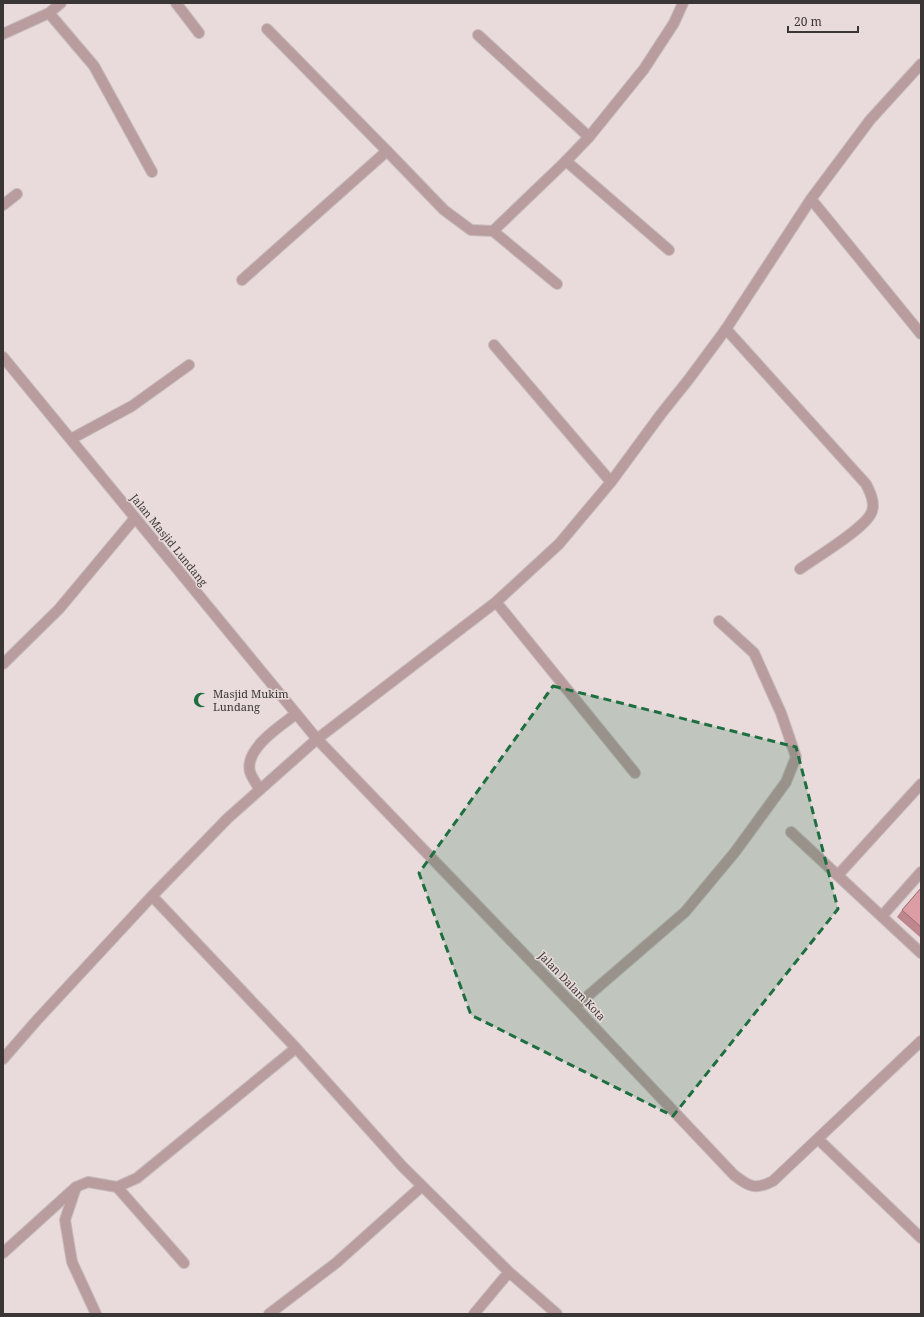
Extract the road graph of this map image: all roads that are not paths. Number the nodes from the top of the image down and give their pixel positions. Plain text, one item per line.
1 (61, 3) edge
2 (176, 3) edge
3 (683, 3) edge
4 (49, 14) junction
5 (267, 29) dead end
6 (198, 33) dead end
7 (3, 34) edge
8 (478, 35) dead end
9 (921, 64) edge
10 (589, 136) junction
11 (387, 151) junction
12 (566, 161) junction
13 (152, 172) dead end
14 (17, 194) dead end
15 (811, 199) junction
16 (3, 205) edge
17 (494, 231) junction
18 (669, 250) dead end
19 (242, 280) dead end
20 (557, 284) dead end
21 (726, 329) junction
22 (921, 334) edge
23 (494, 346) dead end
24 (3, 357) edge
25 (189, 365) dead end
26 (71, 440) junction
27 (611, 482) junction
28 (135, 518) junction
29 (800, 569) dead end
30 (496, 602) junction
31 (719, 621) dead end
32 (3, 664) edge
33 (296, 714) junction
34 (317, 739) junction
35 (635, 773) dead end
36 (921, 784) edge
37 (259, 789) junction
38 (791, 832) dead end
39 (921, 872) edge
40 (838, 875) junction
41 (152, 896) junction
42 (882, 916) junction
43 (921, 953) edge
44 (575, 1007) junction
45 (921, 1041) edge
46 (296, 1048) junction
47 (3, 1059) edge
48 (818, 1139) junction
49 (422, 1186) junction
50 (76, 1187) junction
51 (117, 1187) junction
52 (921, 1238) edge
53 (3, 1253) edge
54 (184, 1263) dead end
55 (508, 1272) junction
56 (96, 1314) edge
57 (269, 1314) edge
58 (474, 1314) edge
59 (557, 1314) edge

1 - 4 street
2 - 6 street
3 - 10 street
4 - 7 street
4 - 13 street
5 - 11 street
8 - 10 street
9 - 15 street
10 - 12 street
11 - 17 street
11 - 19 street
12 - 17 street
12 - 18 street
14 - 16 street
15 - 21 street
15 - 22 street
17 - 20 street
21 - 27 street
21 - 29 street
23 - 27 street
24 - 26 street, Jalan Masjid Lundang
25 - 26 street
26 - 28 street, Jalan Masjid Lundang
27 - 30 street
28 - 32 street
28 - 33 street, Jalan Masjid Lundang
30 - 34 street
30 - 35 street
31 - 44 street
33 - 34 street, Jalan Masjid Lundang
33 - 37 street
34 - 37 street
34 - 44 street, Jalan Dalam Kota
36 - 40 street
37 - 41 street
38 - 40 street
39 - 42 street
40 - 42 street
41 - 46 street
41 - 47 street
42 - 43 street
44 - 48 street, Jalan Dalam Kota
45 - 48 street, Jalan Dalam Kota
46 - 49 street
46 - 51 street
48 - 52 street
49 - 55 street
49 - 57 street
50 - 51 street
50 - 53 street
50 - 56 street
51 - 54 street
55 - 58 street
55 - 59 street

